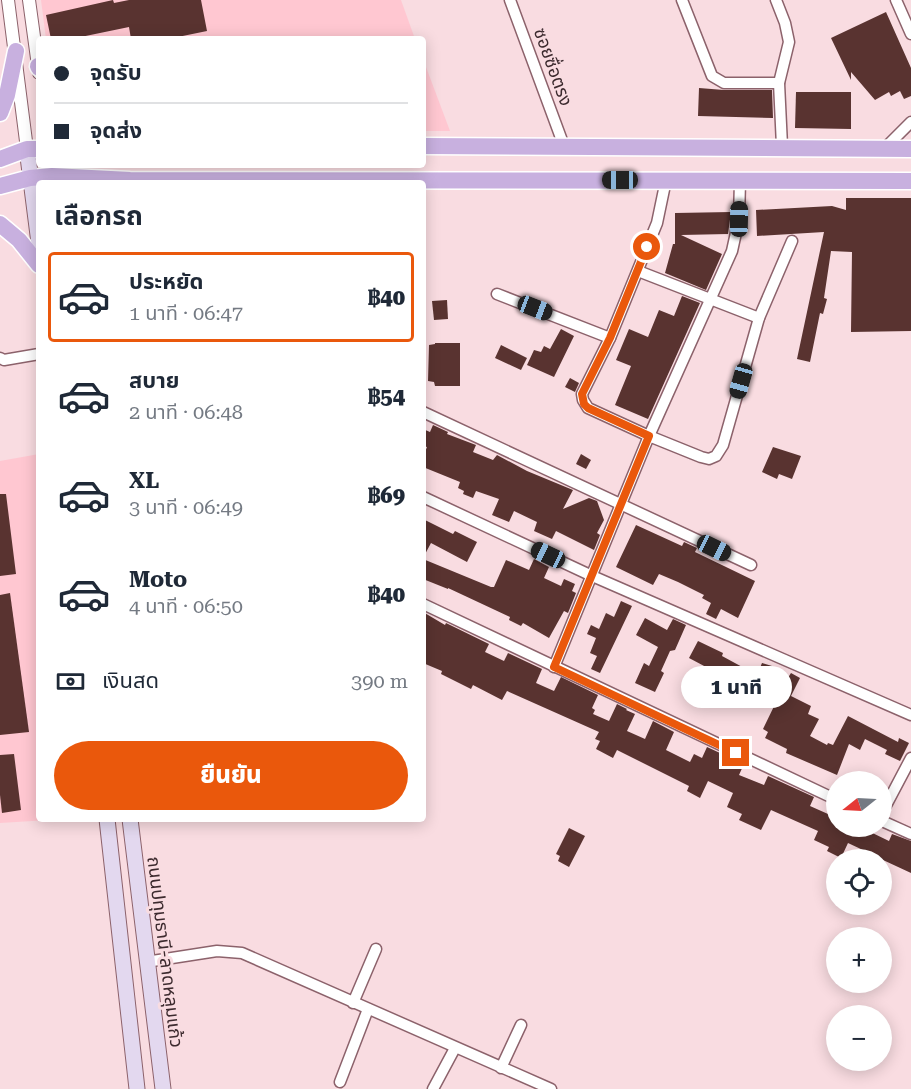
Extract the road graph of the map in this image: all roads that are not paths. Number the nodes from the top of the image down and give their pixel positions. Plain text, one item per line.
1 (8, 0) edge
2 (29, 0) edge
3 (510, 0) edge
4 (682, 0) edge
5 (776, 0) edge
6 (896, 0) edge
7 (911, 34) edge
8 (36, 48) edge
9 (16, 51) junction
10 (779, 83) junction
11 (0, 112) edge
12 (911, 122) edge
13 (426, 146) edge
14 (564, 146) junction
15 (782, 147) junction
16 (885, 148) junction
17 (33, 149) edge
18 (911, 149) edge
19 (0, 159) edge
20 (52, 175) edge
21 (30, 177) junction
22 (106, 180) edge
23 (666, 180) junction
24 (740, 181) junction
25 (911, 181) edge
26 (426, 182) edge
27 (0, 186) edge
28 (36, 221) edge
29 (0, 224) edge
30 (792, 241) dead end
31 (36, 261) edge
32 (638, 271) junction
33 (497, 294) dead end
34 (712, 298) junction
35 (759, 318) junction
36 (610, 338) junction
37 (36, 355) edge
38 (0, 358) edge
39 (426, 413) edge
40 (649, 436) junction
41 (426, 498) edge
42 (621, 503) junction
43 (751, 566) dead end
44 (590, 575) junction
45 (426, 605) edge
46 (554, 667) junction
47 (911, 715) edge
48 (911, 758) edge
49 (892, 794) edge
50 (826, 795) edge
51 (107, 822) edge
52 (129, 822) edge
53 (892, 825) edge
54 (911, 834) edge
55 (376, 950) dead end
56 (146, 962) junction
57 (353, 1003) junction
58 (368, 1009) junction
59 (521, 1025) dead end
60 (455, 1047) junction
61 (501, 1068) junction
62 (340, 1083) dead end
63 (531, 1085) edge
64 (137, 1089) edge
65 (163, 1089) edge
66 (433, 1089) edge
67 (550, 1089) edge

1 - 9 street
2 - 8 street
3 - 14 street, ซอยซื่อตรง
4 - 10 street
5 - 10 street
6 - 7 street
9 - 11 main road
9 - 17 street
10 - 15 street
12 - 16 street
13 - 14 main road
14 - 15 main road
15 - 16 main road
16 - 18 main road
17 - 19 main road
17 - 21 main road
20 - 21 main road
20 - 22 main road
21 - 27 main road
21 - 28 main road
23 - 24 main road
23 - 26 main road
23 - 32 street
24 - 25 main road
24 - 34 street
29 - 31 main road
30 - 35 street
32 - 34 street
32 - 36 street
33 - 36 street
34 - 35 street
34 - 40 street
35 - 40 street
36 - 40 street
37 - 38 street
39 - 42 street
40 - 42 street
41 - 44 street
42 - 43 street
42 - 44 street
44 - 46 street
44 - 47 street
45 - 46 street
46 - 50 street
48 - 49 street
51 - 64 main road
52 - 56 main road, ถนนปทุมธานี-ลาดหลุมแก้ว
53 - 54 street
55 - 57 street
56 - 57 street
56 - 65 main road, ถนนปทุมธานี-ลาดหลุมแก้ว
57 - 58 street
58 - 60 street
58 - 62 street
59 - 61 street
60 - 61 street
60 - 66 street
61 - 63 street
63 - 67 street

